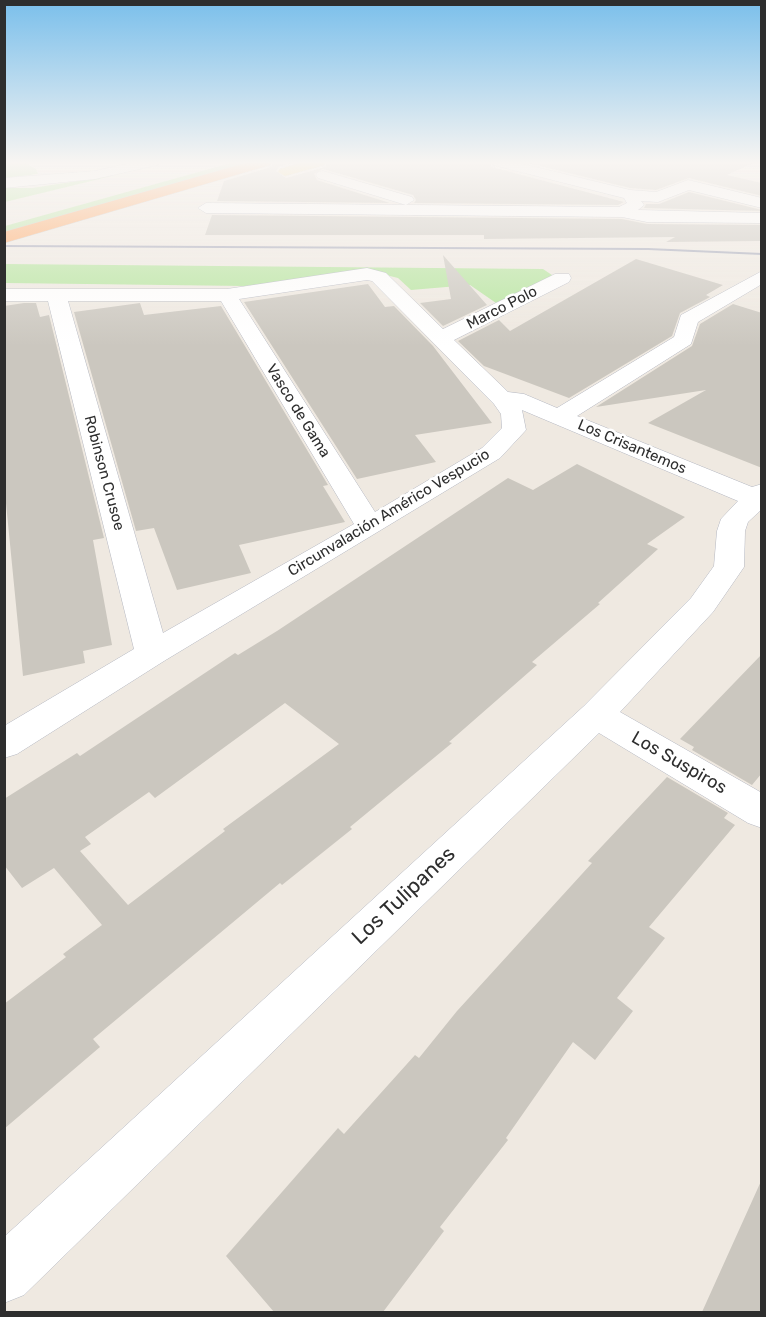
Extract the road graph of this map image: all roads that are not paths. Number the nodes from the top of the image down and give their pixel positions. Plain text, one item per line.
1 (52, 223) edge
2 (5, 237) edge
3 (762, 276) edge
4 (562, 278) dead end
5 (56, 294) junction
6 (4, 295) edge
7 (227, 295) junction
8 (728, 297) junction
9 (750, 303) dead end
10 (442, 338) junction
11 (502, 399) junction
12 (560, 416) junction
13 (759, 497) edge
14 (370, 527) junction
15 (152, 653) junction
16 (596, 715) junction
17 (4, 744) edge
18 (762, 812) edge
19 (4, 1275) edge

1 - 2 highway
3 - 8 street
4 - 10 street, Marco Polo
5 - 6 street, Circunvalación Américo Vespucio
5 - 7 street, Circunvalación Américo Vespucio
5 - 15 street, Robinson Crusoe
7 - 10 street, Circunvalación Américo Vespucio
7 - 14 street, Vasco de Gama
8 - 9 street
8 - 12 street
10 - 11 street, Circunvalación Américo Vespucio
11 - 12 street, Los Crisantemos
11 - 14 street, Circunvalación Américo Vespucio
12 - 13 street, Los Crisantemos
13 - 16 street, Los Tulipanes
14 - 15 street, Circunvalación Américo Vespucio
15 - 17 street, Circunvalación Américo Vespucio
16 - 18 street, Los Suspiros
16 - 19 street, Los Tulipanes

